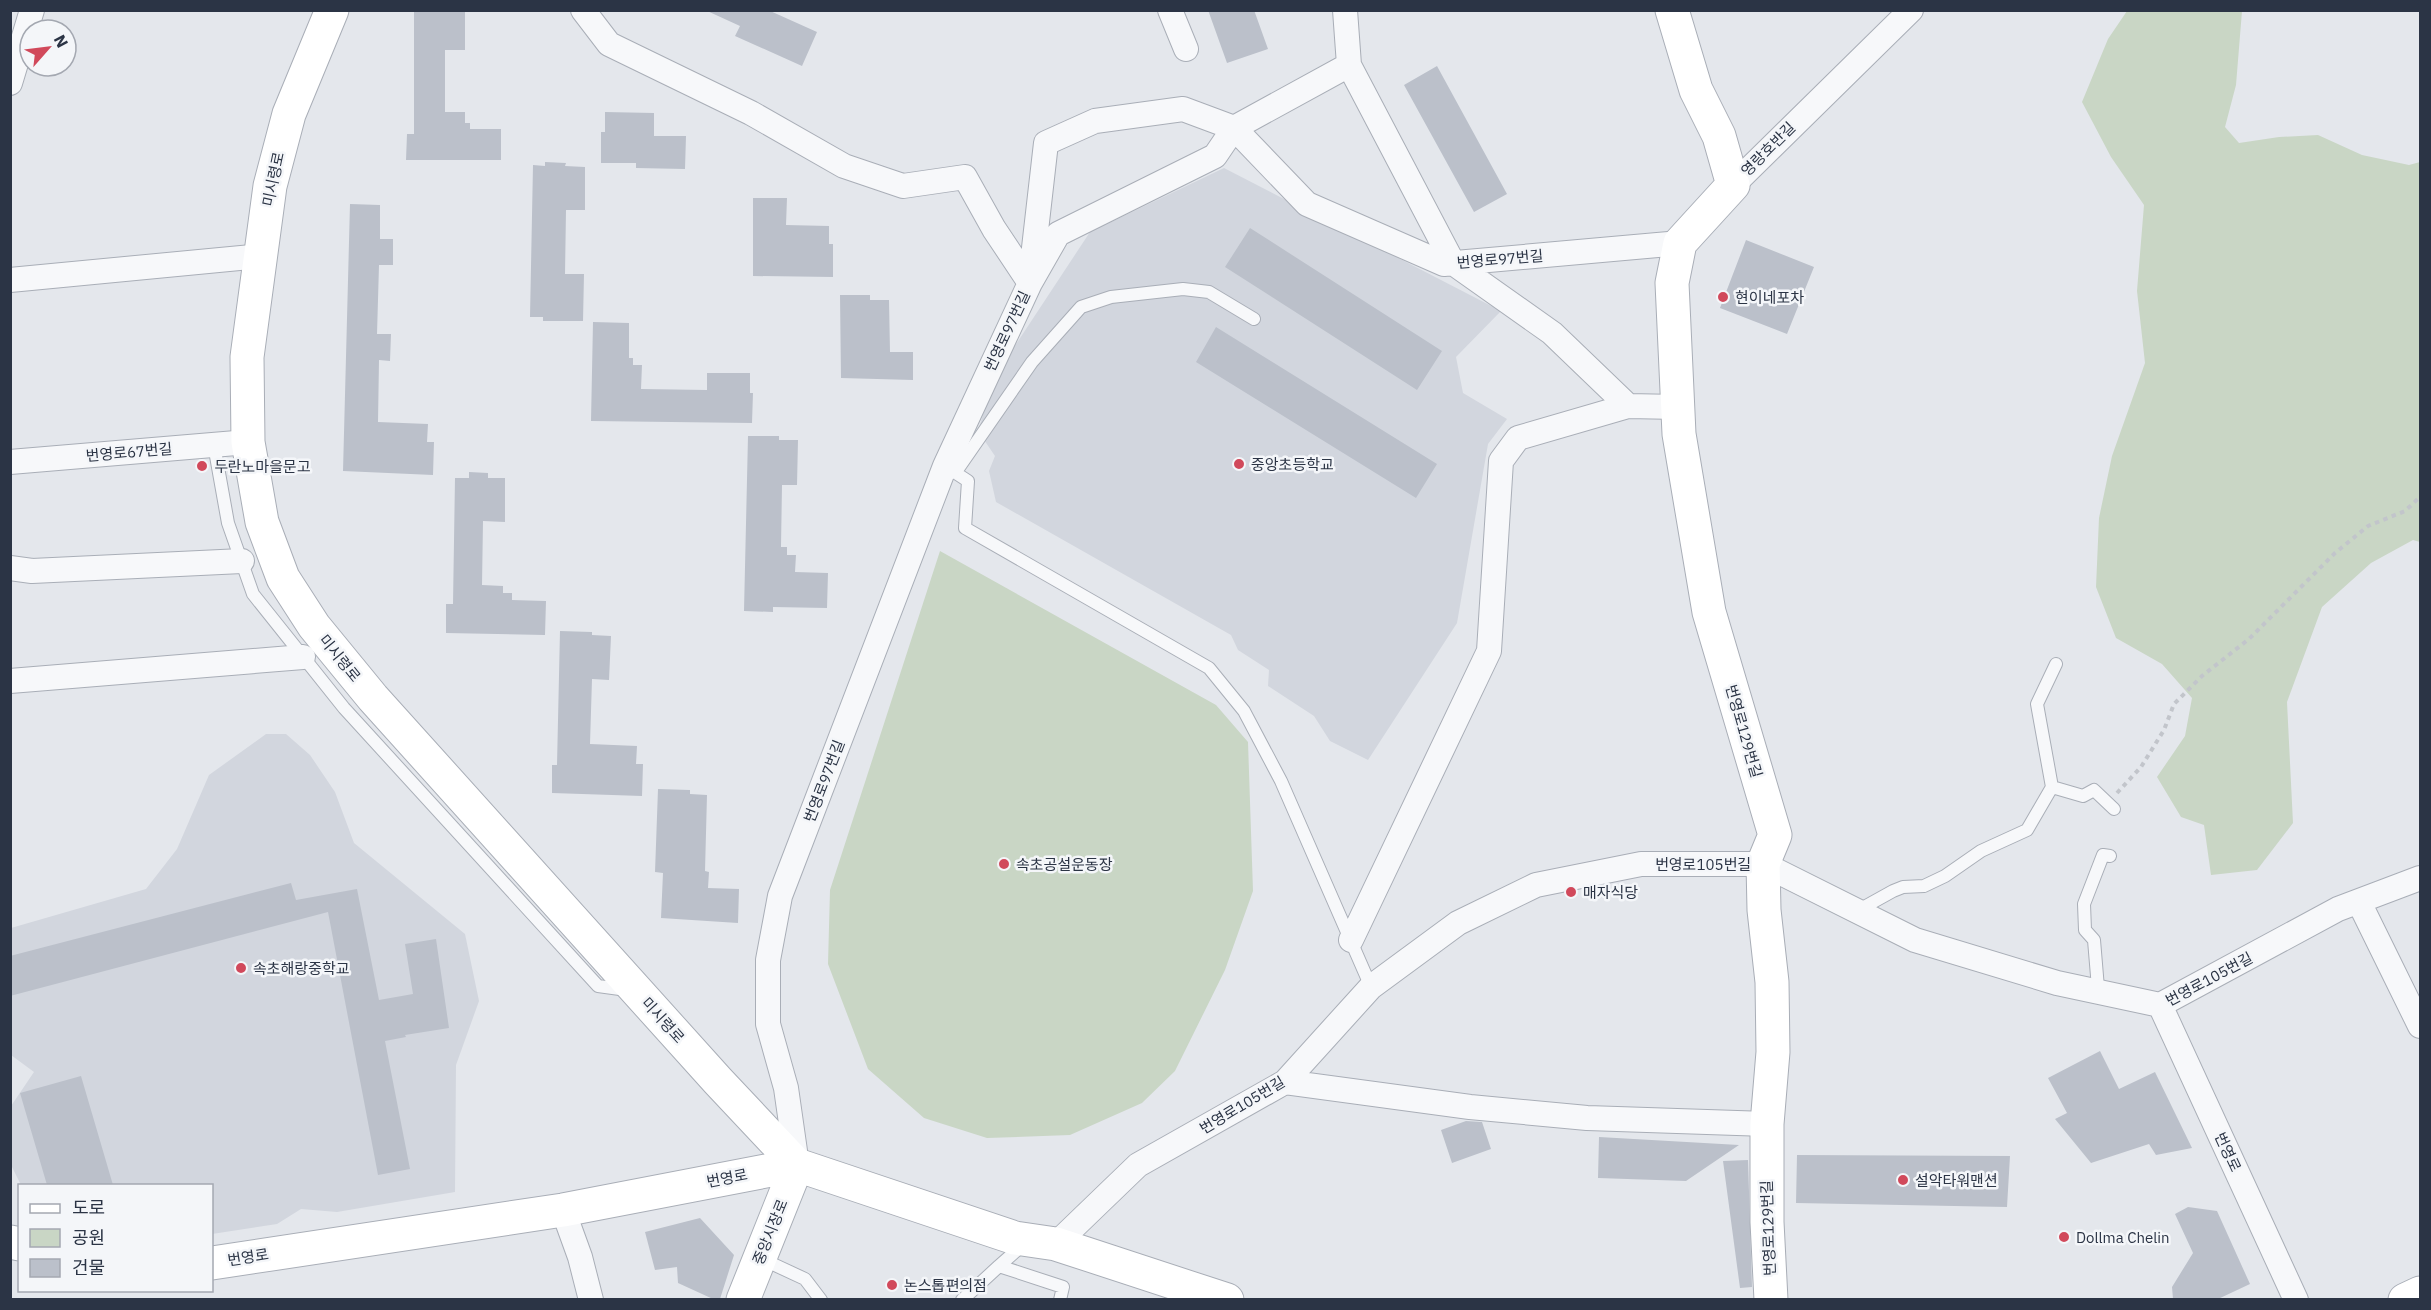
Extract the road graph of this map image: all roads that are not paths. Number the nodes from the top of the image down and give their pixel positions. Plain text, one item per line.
1 (32, 10) edge
2 (332, 10) edge
3 (583, 10) edge
4 (1170, 10) edge
5 (1345, 10) edge
6 (1672, 10) edge
7 (1911, 10) edge
8 (1186, 49) dead end
9 (1349, 65) junction
10 (12, 68) edge
11 (1234, 128) junction
12 (1733, 185) junction
13 (1680, 243) junction
14 (261, 256) junction
15 (1453, 263) junction
16 (10, 280) edge
17 (1030, 283) junction
18 (1254, 319) dead end
19 (1628, 406) junction
20 (1678, 407) junction
21 (248, 442) junction
22 (214, 445) junction
23 (10, 462) edge
24 (950, 469) junction
25 (242, 561) junction
26 (10, 568) edge
27 (303, 657) junction
28 (2056, 664) dead end
29 (10, 681) edge
30 (2052, 787) junction
31 (2111, 805) road end
32 (2110, 856) dead end
33 (1763, 864) junction
34 (2421, 878) edge
35 (2359, 902) junction
36 (1857, 911) junction
37 (1351, 940) junction
38 (2057, 983) junction
39 (1371, 987) junction
40 (638, 992) junction
41 (2160, 1005) junction
42 (2421, 1026) edge
43 (1285, 1082) junction
44 (1767, 1124) junction
45 (797, 1165) junction
46 (563, 1210) junction
47 (1042, 1242) junction
48 (760, 1257) junction
49 (213, 1263) edge
50 (999, 1266) junction
51 (2421, 1293) edge
52 (591, 1299) edge
53 (743, 1299) edge
54 (822, 1299) edge
55 (962, 1299) edge
56 (1060, 1299) edge
57 (1227, 1299) edge
58 (1771, 1299) edge
59 (2296, 1299) edge
60 (2405, 1299) edge

1 - 10 street
2 - 14 street, 미시령로
3 - 17 street
4 - 8 street
5 - 9 street
6 - 12 street, 영랑호반길
7 - 12 street, 영랑호반길
9 - 11 street
9 - 15 street
11 - 15 street, 번영로97번길
11 - 17 street
11 - 17 street, 번영로97번길
12 - 13 street
13 - 15 street, 번영로97번길
13 - 20 street, 번영로129번길
14 - 16 street
14 - 21 street, 미시령로
15 - 19 street
17 - 24 street, 번영로97번길
18 - 24 lane
19 - 20 street
19 - 37 street
20 - 33 street, 번영로129번길
21 - 22 street, 번영로67번길
21 - 40 street, 미시령로
22 - 23 street, 번영로67번길
22 - 25 lane
24 - 37 lane
24 - 45 street, 번영로97번길
25 - 26 street
25 - 27 lane
27 - 29 street
27 - 40 lane
28 - 30 lane
30 - 31 lane
30 - 36 lane
32 - 38 lane
33 - 36 street, 번영로105번길
33 - 39 street, 번영로105번길
33 - 44 street, 번영로129번길
34 - 35 street, 번영로105번길
35 - 41 street, 번영로105번길
35 - 42 street
36 - 38 street, 번영로105번길
37 - 39 lane
38 - 41 street, 번영로105번길
39 - 43 street, 번영로105번길
40 - 45 street, 미시령로
41 - 59 street, 번영로
43 - 44 street
43 - 47 street, 번영로105번길
44 - 58 street, 번영로129번길
45 - 46 street, 번영로
45 - 47 street, 번영로
45 - 48 street, 중앙시장로
46 - 49 street, 번영로
46 - 52 street
47 - 50 lane
47 - 57 street, 번영로
48 - 53 street, 중앙시장로
48 - 54 lane
50 - 55 lane
50 - 56 lane
51 - 60 street

